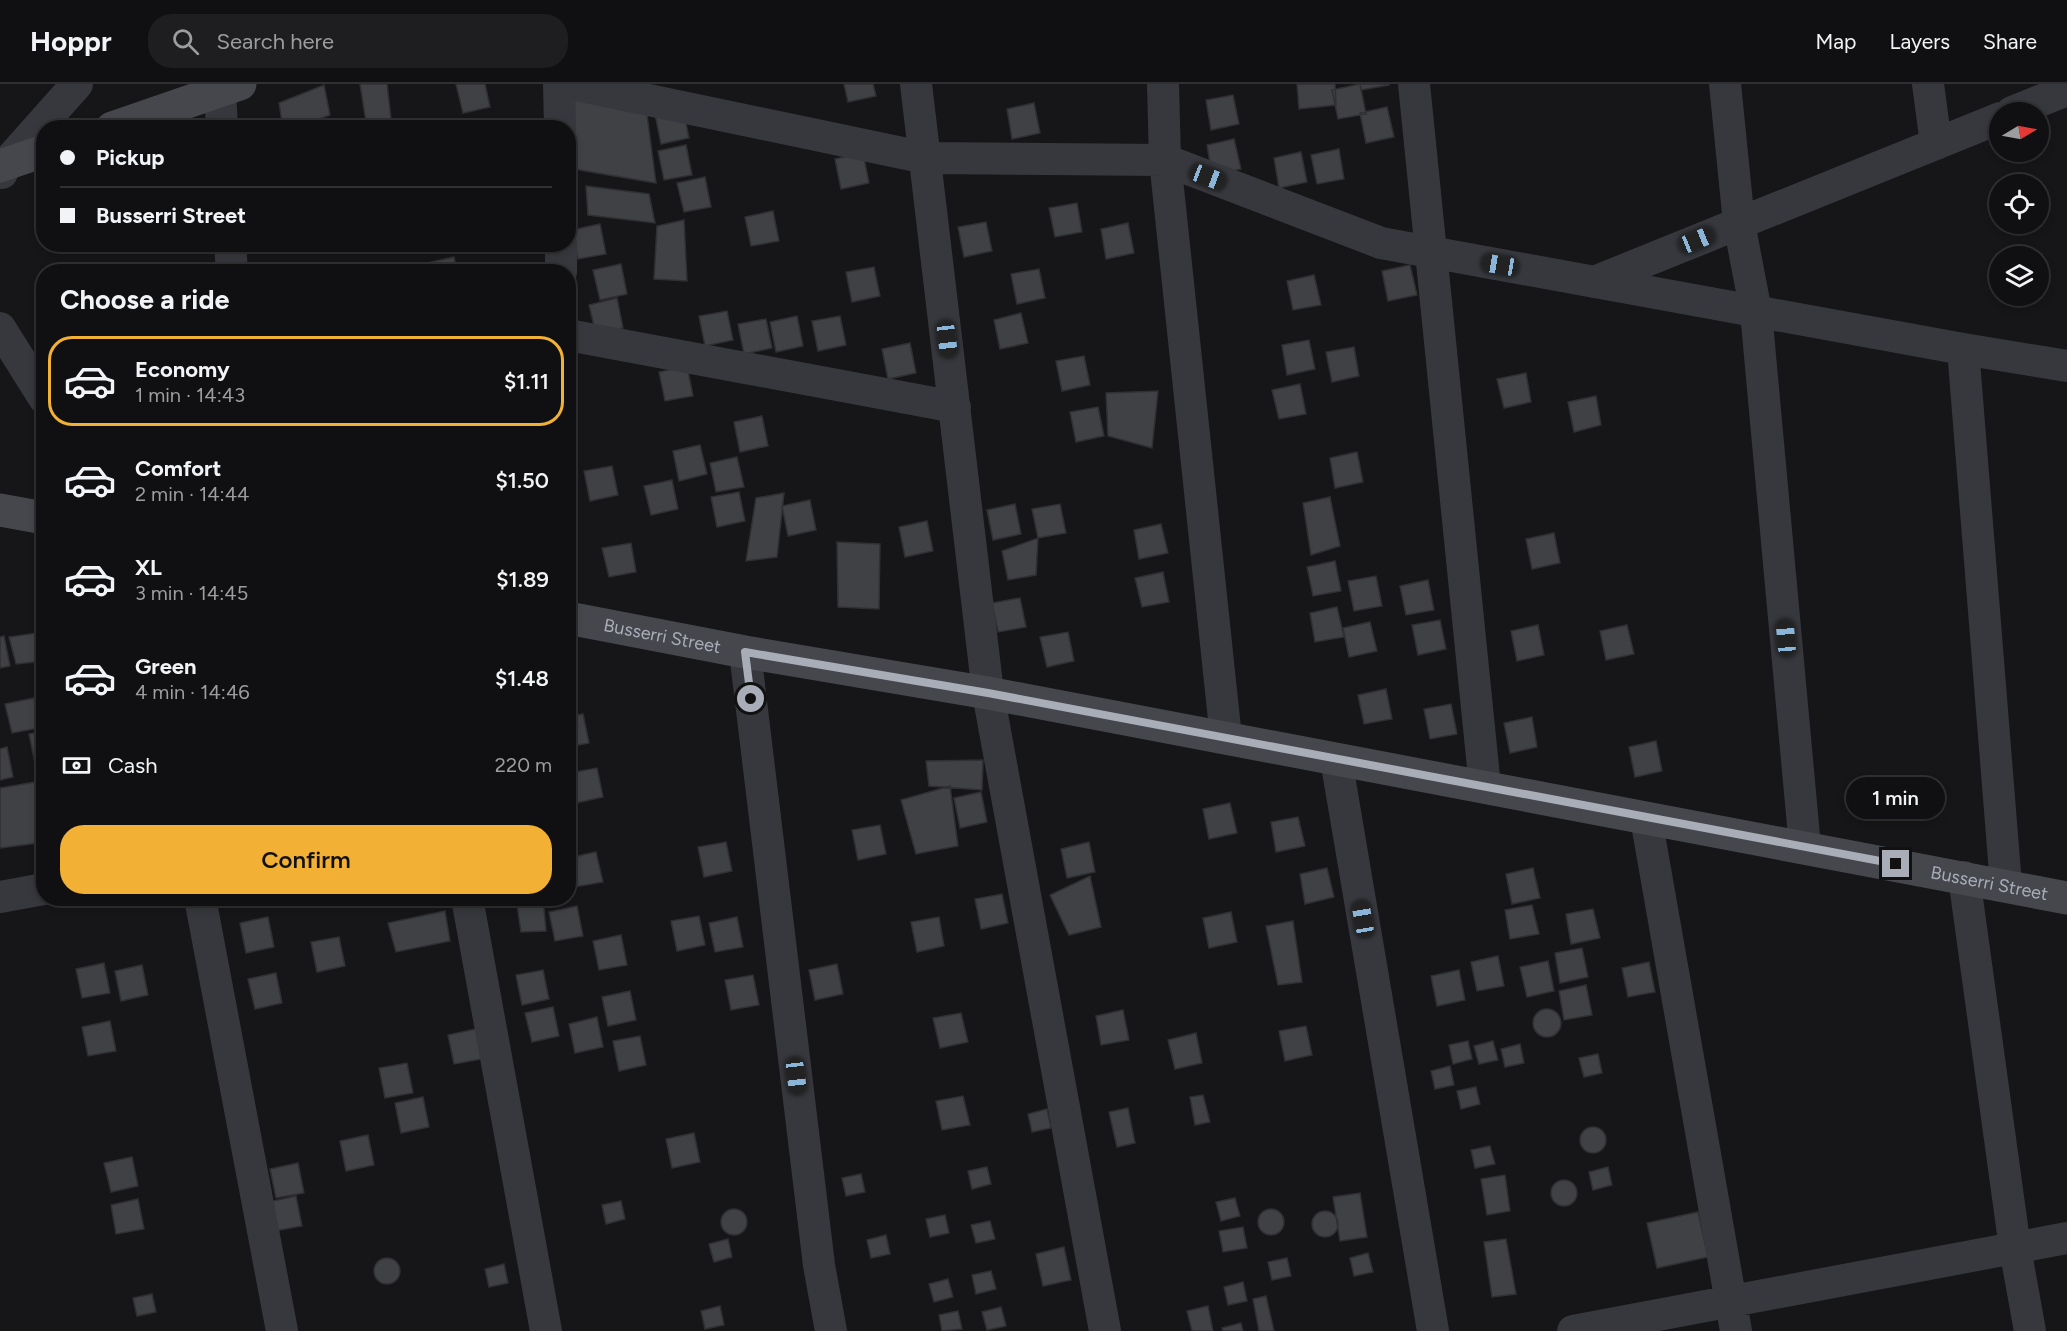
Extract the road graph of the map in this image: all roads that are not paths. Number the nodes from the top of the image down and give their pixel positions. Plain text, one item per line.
1 (77, 84) edge
2 (559, 84) edge
3 (572, 84) edge
4 (916, 84) edge
5 (1163, 84) edge
6 (1414, 84) edge
7 (1725, 84) edge
8 (1928, 84) edge
9 (224, 86) edge
10 (2067, 90) edge
11 (2038, 102) edge
12 (46, 120) edge
13 (133, 120) edge
14 (222, 120) edge
15 (560, 120) edge
16 (1989, 122) edge
17 (36, 131) edge
18 (1936, 144) junction
19 (36, 155) edge
20 (926, 158) junction
21 (1165, 160) junction
22 (2, 170) edge
23 (1739, 223) junction
24 (1430, 253) junction
25 (1594, 282) junction
26 (1756, 312) junction
27 (0, 328) edge
28 (576, 336) edge
29 (1963, 349) junction
30 (2067, 366) edge
31 (36, 385) edge
32 (955, 407) junction
33 (0, 510) edge
34 (36, 517) edge
35 (576, 620) edge
36 (745, 652) junction
37 (988, 693) junction
38 (1226, 738) junction
39 (1336, 759) junction
40 (1485, 787) junction
41 (1646, 818) junction
42 (1805, 847) junction
43 (1964, 878) junction
44 (2006, 885) junction
45 (36, 890) edge
46 (0, 897) edge
47 (2067, 898) edge
48 (202, 906) edge
49 (468, 906) edge
50 (2067, 1238) edge
51 (2015, 1248) junction
52 (1733, 1316) edge
53 (282, 1331) edge
54 (546, 1331) edge
55 (831, 1331) edge
56 (1105, 1331) edge
57 (1433, 1331) edge
58 (1573, 1331) edge
59 (2030, 1331) edge

1 - 12 street
2 - 15 street
3 - 20 street
4 - 20 street
5 - 21 street
6 - 24 street
7 - 23 street
8 - 18 street
9 - 13 main road
9 - 14 street
10 - 11 street
16 - 18 street
17 - 22 street
18 - 23 street
19 - 22 main road
20 - 21 street
20 - 32 street
21 - 24 street
21 - 38 street
23 - 25 street
23 - 26 street
24 - 25 street
24 - 40 street
25 - 26 street
26 - 29 street
26 - 42 street
27 - 31 street
28 - 32 street
29 - 30 street
29 - 44 street
32 - 37 street
33 - 34 main road
35 - 36 main road, Busserri Street
36 - 37 main road, Busserri Street
36 - 55 street
37 - 38 main road, Busserri Street
37 - 56 street
38 - 39 main road, Busserri Street
39 - 40 main road, Busserri Street
39 - 57 street
40 - 41 main road, Busserri Street
41 - 42 main road, Busserri Street
41 - 52 street
42 - 43 main road, Busserri Street
43 - 44 main road, Busserri Street
43 - 51 street
44 - 47 main road, Busserri Street
45 - 46 street
48 - 53 street
49 - 54 street
50 - 51 street
51 - 52 street
51 - 59 street
52 - 58 street

